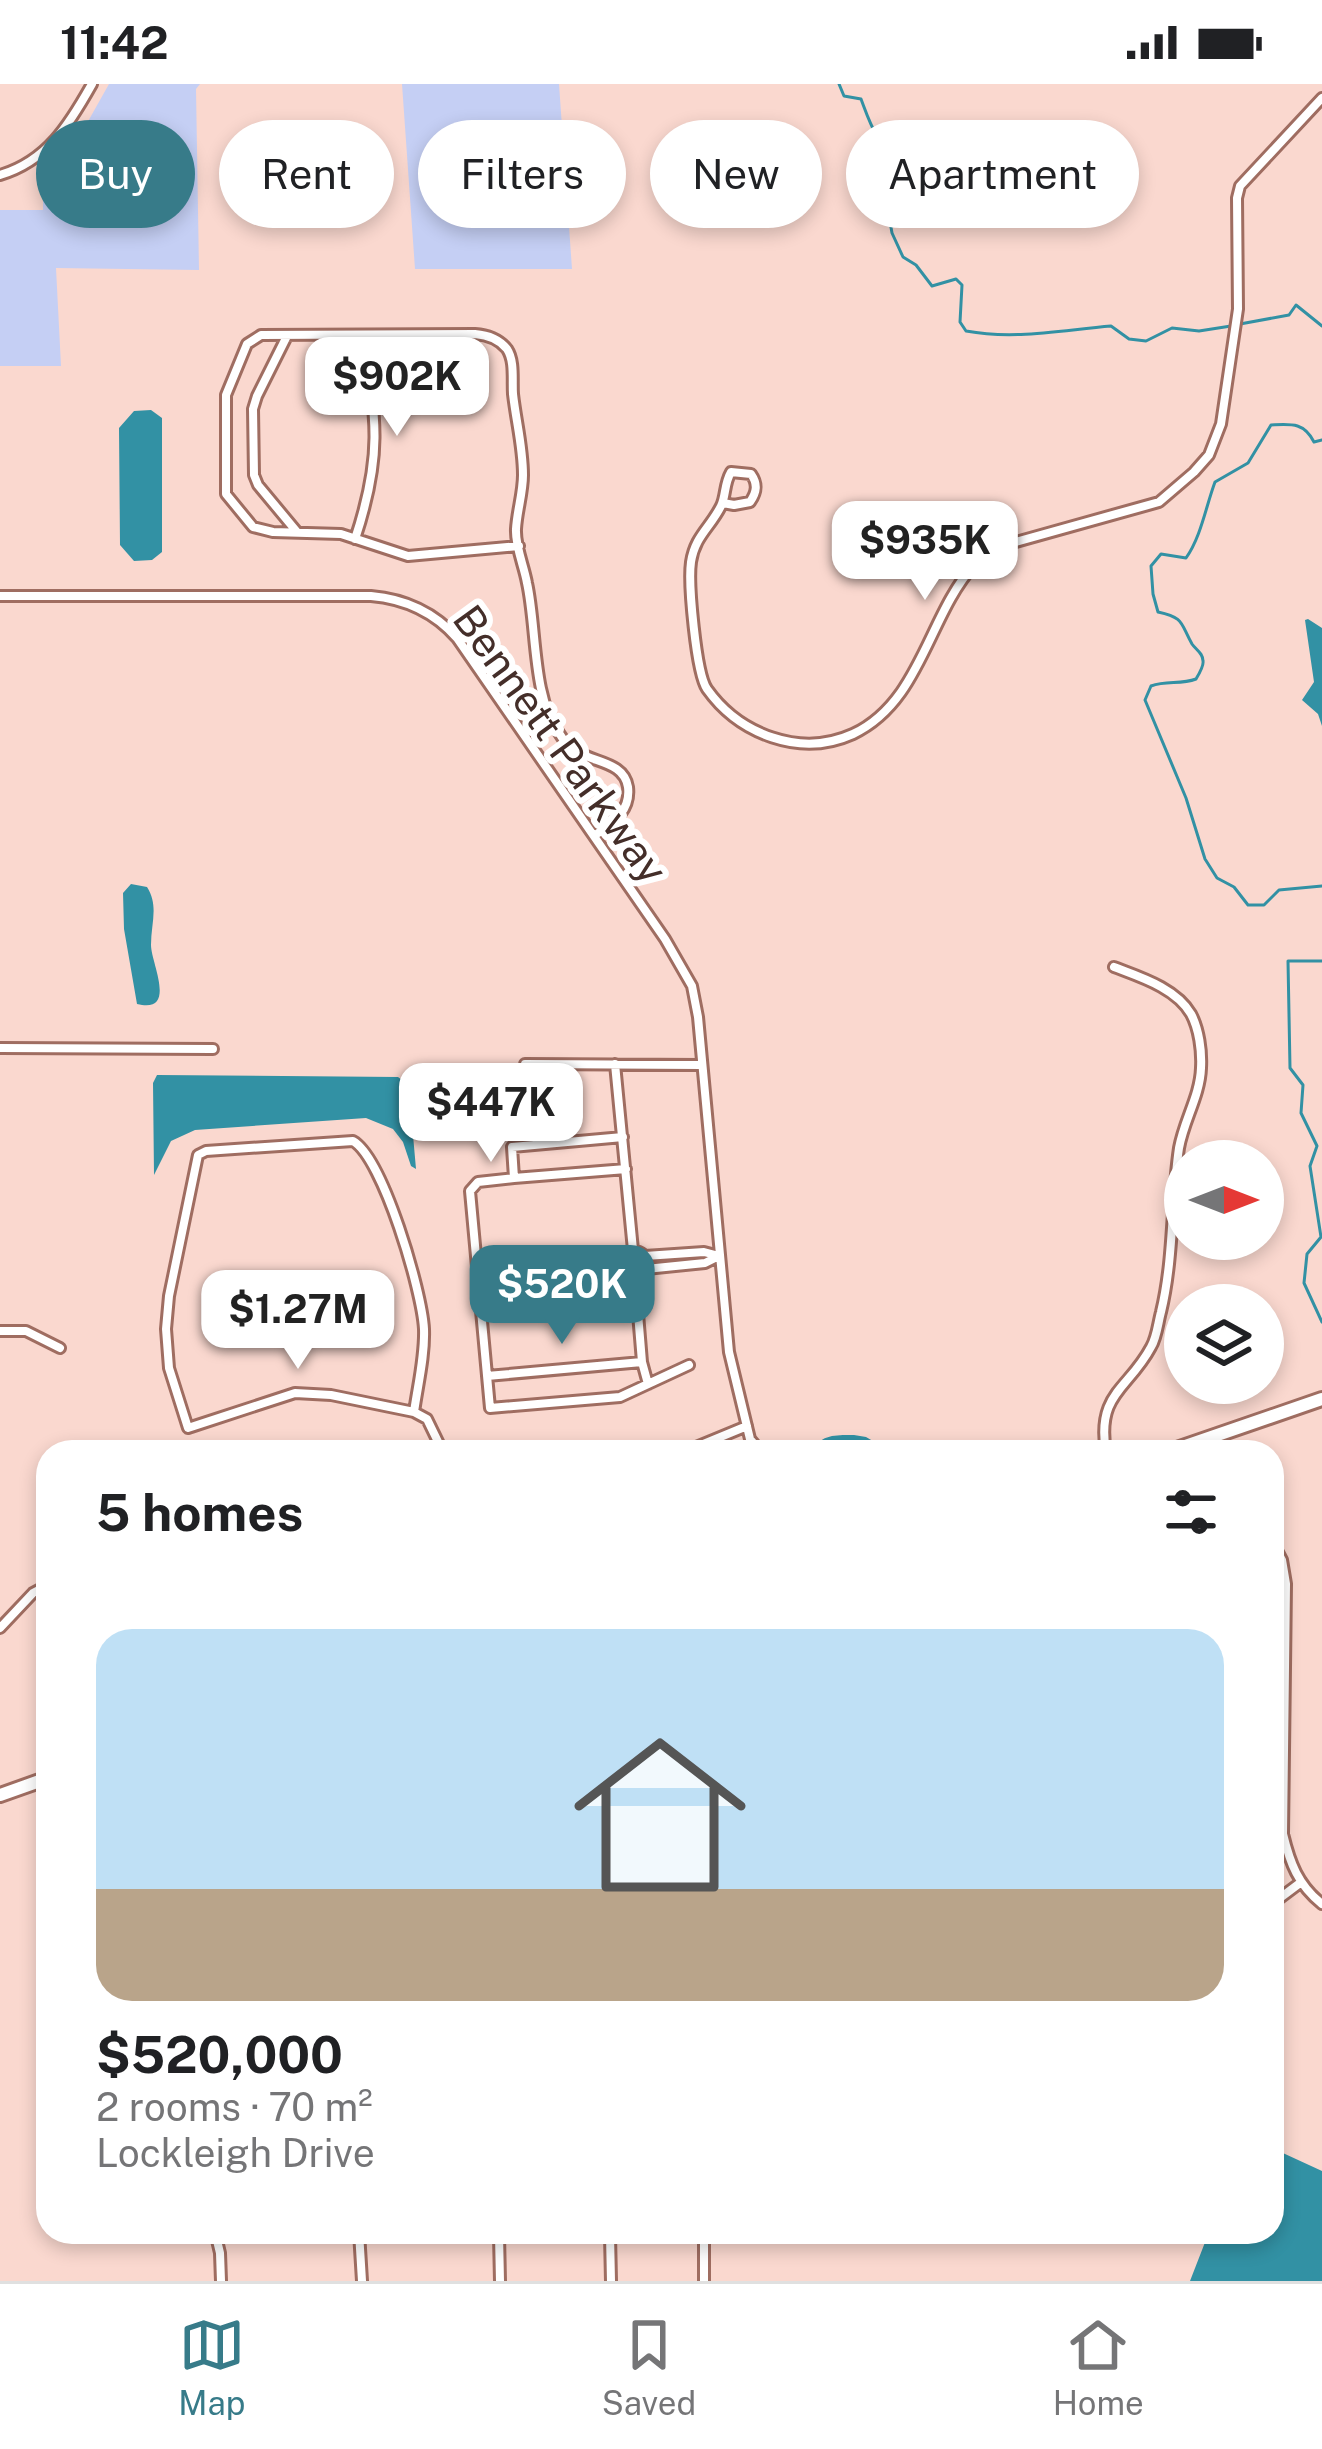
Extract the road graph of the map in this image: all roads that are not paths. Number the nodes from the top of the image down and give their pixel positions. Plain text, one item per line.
1 (92, 84) edge
2 (1322, 98) edge
3 (0, 176) edge
4 (287, 335) junction
5 (361, 336) junction
6 (724, 503) junction
7 (297, 532) junction
8 (356, 539) junction
9 (519, 546) junction
10 (0, 596) edge
11 (594, 836) junction
12 (1114, 967) dead end
13 (0, 1048) edge
14 (213, 1048) dead end
15 (525, 1064) dead end
16 (615, 1064) junction
17 (703, 1065) junction
18 (622, 1137) junction
19 (626, 1169) junction
20 (514, 1178) junction
21 (634, 1250) junction
22 (645, 1256) junction
23 (719, 1256) junction
24 (646, 1269) junction
25 (635, 1277) junction
26 (0, 1331) edge
27 (60, 1348) dead end
28 (642, 1362) junction
29 (689, 1365) dead end
30 (487, 1376) junction
31 (648, 1384) junction
32 (1322, 1399) edge
33 (414, 1412) junction
34 (747, 1426) junction
35 (751, 1439) edge
36 (437, 1440) edge
37 (713, 1440) edge
38 (1104, 1440) edge
39 (1203, 1440) edge
40 (1284, 1572) edge
41 (36, 1592) edge
42 (0, 1628) edge
43 (1284, 1751) edge
44 (36, 1782) edge
45 (0, 1795) edge
46 (1284, 1839) edge
47 (1300, 1883) junction
48 (1284, 1895) edge
49 (1322, 1904) edge
50 (218, 2244) edge
51 (360, 2244) edge
52 (499, 2244) edge
53 (610, 2244) edge
54 (704, 2244) edge
55 (221, 2281) edge
56 (362, 2281) edge
57 (500, 2281) edge
58 (611, 2281) edge
59 (704, 2281) edge

1 - 3 street
2 - 6 street
4 - 5 street
4 - 7 street
4 - 7 street
5 - 8 street
5 - 9 street
6 - 6 street
7 - 8 street
8 - 9 street
9 - 11 street
10 - 11 street, Bennett Parkway
11 - 17 street, Bennett Parkway
12 - 38 street
13 - 14 street
15 - 16 street
16 - 17 street
16 - 18 street
17 - 23 street, Bennett Parkway
18 - 19 street
18 - 20 street
19 - 20 street
19 - 21 street
20 - 30 street
21 - 22 street
21 - 25 street
22 - 23 street
22 - 24 street
23 - 24 street
23 - 34 street, Bennett Parkway
24 - 25 street
25 - 28 street
26 - 27 street
28 - 30 street
28 - 31 street
29 - 31 street
30 - 31 street
32 - 39 main road
33 - 33 street
33 - 36 street
34 - 35 street, Bennett Parkway
34 - 37 street
40 - 43 street
41 - 42 street
44 - 45 main road
46 - 47 street
47 - 48 street
47 - 49 street
50 - 55 street
51 - 56 street
52 - 57 street
53 - 58 street
54 - 59 street

